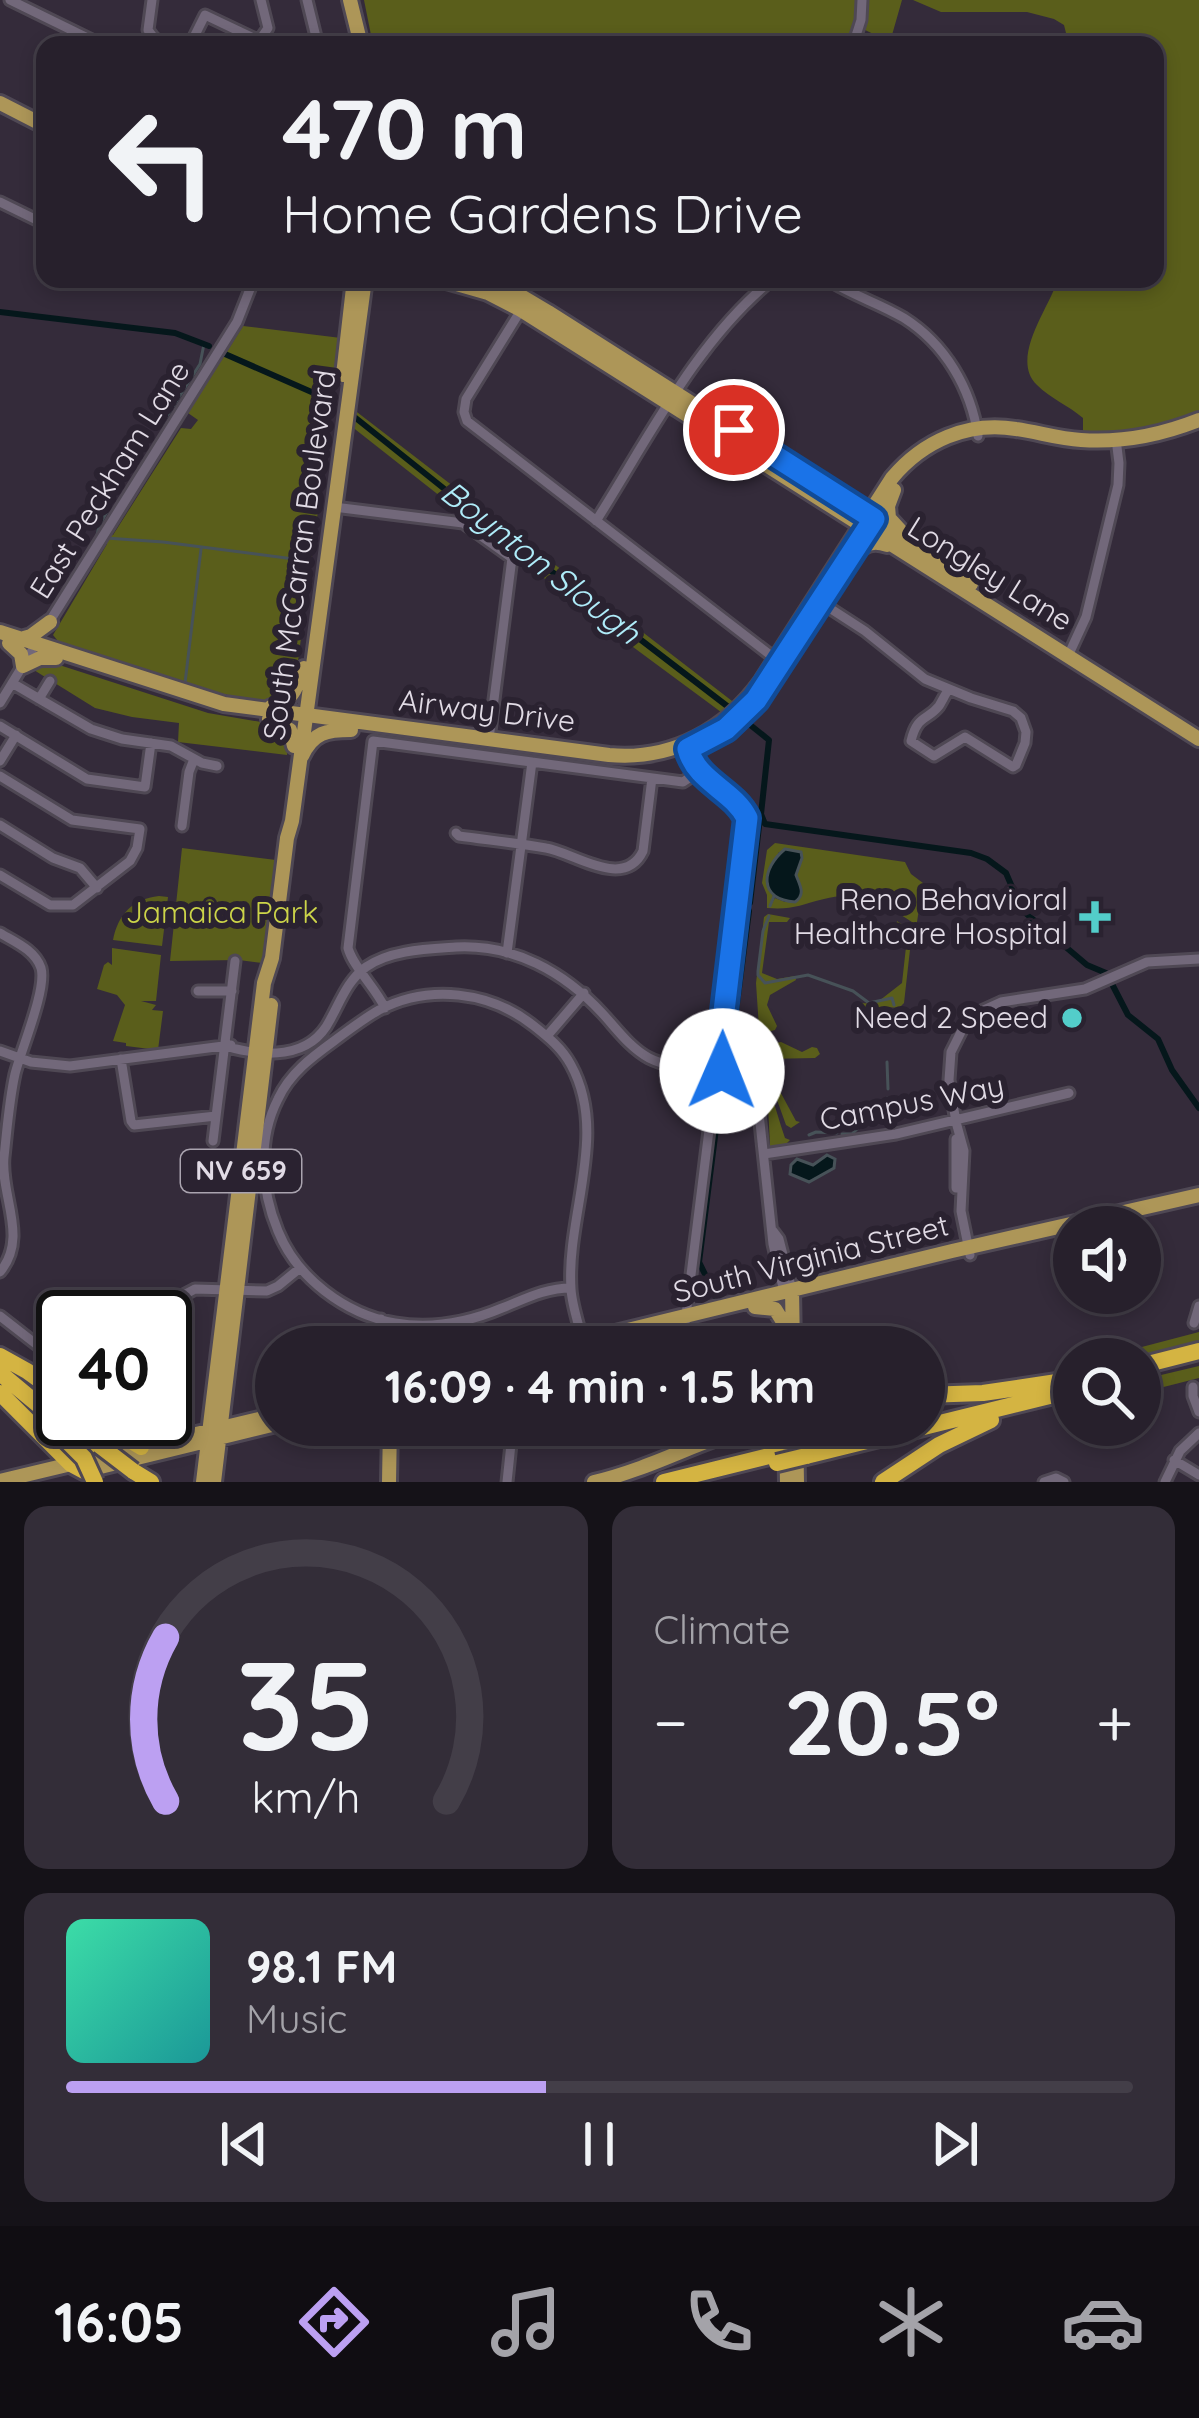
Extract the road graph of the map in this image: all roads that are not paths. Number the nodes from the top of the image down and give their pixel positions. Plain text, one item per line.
1 (10, 0) edge
2 (152, 0) edge
3 (261, 0) edge
4 (307, 0) edge
5 (341, 0) edge
6 (350, 0) edge
7 (862, 0) edge
8 (83, 36) edge
9 (152, 36) edge
10 (194, 36) edge
11 (250, 36) edge
12 (266, 36) edge
13 (316, 36) edge
14 (349, 36) edge
15 (359, 36) edge
16 (856, 36) edge
17 (0, 104) edge
18 (36, 122) edge
19 (0, 202) edge
20 (36, 220) edge
21 (250, 288) edge
22 (362, 288) edge
23 (362, 288) edge
24 (480, 288) edge
25 (498, 288) edge
26 (762, 288) edge
27 (852, 288) edge
28 (525, 305) junction
29 (673, 399) junction
30 (1199, 423) edge
31 (977, 432) junction
32 (335, 438) junction
33 (1117, 447) junction
34 (901, 469) junction
35 (799, 484) junction
36 (894, 490) junction
37 (832, 492) junction
38 (333, 507) junction
39 (596, 521) junction
40 (867, 521) junction
41 (906, 553) junction
42 (932, 556) junction
43 (838, 560) junction
44 (831, 587) junction
45 (817, 601) junction
46 (50, 622) junction
47 (7, 638) edge
48 (34, 647) junction
49 (1070, 653) junction
50 (58, 656) junction
51 (779, 662) junction
52 (23, 665) junction
53 (304, 668) junction
54 (50, 681) dead end
55 (6, 687) edge
56 (948, 690) junction
57 (307, 698) junction
58 (39, 699) junction
59 (0, 703) edge
60 (248, 708) junction
61 (269, 719) junction
62 (301, 719) junction
63 (333, 719) junction
64 (0, 726) edge
65 (719, 726) junction
66 (351, 730) junction
67 (16, 735) junction
68 (1199, 735) edge
69 (489, 739) junction
70 (151, 742) junction
71 (294, 746) junction
72 (688, 749) junction
73 (578, 751) junction
74 (532, 757) junction
75 (194, 759) junction
76 (0, 761) edge
77 (217, 766) dead end
78 (298, 767) junction
79 (698, 772) junction
80 (0, 776) edge
81 (652, 778) junction
82 (0, 826) edge
83 (182, 826) dead end
84 (456, 833) dead end
85 (286, 838) junction
86 (521, 844) junction
87 (0, 875) edge
88 (97, 888) junction
89 (0, 932) edge
90 (507, 953) junction
91 (1199, 959) edge
92 (236, 962) dead end
93 (361, 971) junction
94 (198, 991) dead end
95 (232, 991) junction
96 (584, 993) junction
97 (385, 1008) junction
98 (547, 1036) junction
99 (225, 1046) junction
100 (259, 1050) junction
101 (0, 1051) edge
102 (20, 1059) junction
103 (122, 1060) junction
104 (717, 1070) junction
105 (1070, 1093) dead end
106 (216, 1116) junction
107 (956, 1122) junction
108 (213, 1142) dead end
109 (764, 1154) junction
110 (1199, 1196) edge
111 (1172, 1202) junction
112 (1157, 1206) edge
113 (1199, 1209) edge
114 (1053, 1228) edge
115 (966, 1252) junction
116 (300, 1268) junction
117 (0, 1272) edge
118 (571, 1288) junction
119 (192, 1290) edge
120 (232, 1291) junction
121 (788, 1295) junction
122 (1199, 1306) edge
123 (755, 1307) junction
124 (0, 1316) edge
125 (381, 1319) junction
126 (686, 1320) junction
127 (1194, 1323) dead end
128 (784, 1325) joint
129 (380, 1326) edge
130 (581, 1326) edge
131 (662, 1326) edge
132 (789, 1326) edge
133 (36, 1344) edge
134 (1199, 1355) edge
135 (0, 1359) edge
136 (1161, 1365) edge
137 (0, 1373) edge
138 (36, 1378) edge
139 (0, 1382) edge
140 (1053, 1383) edge
141 (1193, 1387) dead end
142 (36, 1391) edge
143 (1053, 1391) edge
144 (1053, 1392) edge
145 (0, 1393) edge
146 (945, 1394) edge
147 (224, 1395) junction
148 (1053, 1395) edge
149 (36, 1401) edge
150 (1198, 1404) edge
151 (945, 1415) edge
152 (36, 1419) edge
153 (36, 1423) edge
154 (255, 1423) edge
155 (255, 1427) edge
156 (238, 1429) junction
157 (1199, 1433) edge
158 (213, 1435) junction
159 (57, 1446) edge
160 (62, 1446) edge
161 (66, 1446) edge
162 (94, 1446) edge
163 (141, 1446) edge
164 (387, 1446) edge
165 (511, 1446) edge
166 (695, 1446) edge
167 (787, 1446) edge
168 (796, 1446) edge
169 (827, 1446) edge
170 (149, 1451) junction
171 (806, 1452) junction
172 (777, 1459) junction
173 (1174, 1460) junction
174 (51, 1469) junction
175 (83, 1472) edge
176 (1199, 1474) edge
177 (130, 1475) edge
178 (0, 1481) edge
179 (32, 1482) edge
180 (152, 1482) edge
181 (202, 1482) edge
182 (215, 1482) edge
183 (386, 1482) edge
184 (507, 1482) edge
185 (594, 1482) edge
186 (664, 1482) edge
187 (698, 1482) edge
188 (788, 1482) edge
189 (797, 1482) edge
190 (884, 1482) edge
191 (1044, 1482) edge
192 (1064, 1482) edge
193 (1165, 1482) edge

1 - 8 street
2 - 9 street
3 - 12 street
4 - 13 street
5 - 14 main road
6 - 15 main road
7 - 16 street
10 - 11 street
17 - 18 main road
19 - 20 street
21 - 46 street, East Peckham Lane
22 - 32 main road, South McCarran Boulevard / NV 659
23 - 38 main road, South McCarran Boulevard / NV 659
24 - 28 main road
25 - 28 main road, Longley Lane
26 - 29 street
27 - 31 street
28 - 29 main road, Longley Lane
28 - 29 main road, Longley Lane
28 - 39 street
29 - 35 main road, Longley Lane
29 - 37 main road, Longley Lane
29 - 39 street
30 - 31 main road
30 - 33 main road
31 - 33 main road
31 - 34 main road
31 - 36 main road
32 - 38 main road
32 - 53 main road, South McCarran Boulevard / NV 659
33 - 49 street
34 - 37 main road
34 - 40 main road
35 - 40 main road, Longley Lane
35 - 43 main road
36 - 40 main road
36 - 42 main road
37 - 40 main road, Longley Lane
38 - 57 main road, South McCarran Boulevard / NV 659
38 - 69 street
39 - 51 street
40 - 41 main road, Longley Lane
40 - 42 main road, Longley Lane
40 - 43 main road, Airway Drive
40 - 44 main road, Airway Drive
41 - 44 main road
41 - 49 main road, Longley Lane
42 - 49 main road, Longley Lane
43 - 45 main road, Airway Drive
44 - 45 main road, Airway Drive
45 - 51 main road, Airway Drive
45 - 56 street
46 - 47 main road
46 - 48 street, East Peckham Lane
46 - 50 main road
47 - 48 main road
47 - 52 main road
48 - 50 main road
48 - 52 street, East Peckham Lane
49 - 68 main road, Longley Lane
50 - 52 main road
50 - 60 main road, Airway Drive
50 - 61 main road, Airway Drive
51 - 65 main road, Airway Drive
51 - 72 main road, Airway Drive
52 - 55 street, East Peckham Lane
53 - 60 main road
53 - 62 main road, South McCarran Boulevard / NV 659
54 - 58 street
55 - 58 street
55 - 59 street, East Peckham Lane
56 - 56 street
57 - 62 main road, South McCarran Boulevard / NV 659
57 - 63 main road
58 - 70 street
60 - 62 main road, Airway Drive
61 - 62 main road, Airway Drive
61 - 71 main road
62 - 63 main road, Airway Drive
62 - 66 main road, Airway Drive
62 - 71 main road, South McCarran Boulevard / NV 659
62 - 78 main road, South McCarran Boulevard / NV 659
63 - 69 main road, Airway Drive
64 - 67 street
65 - 72 main road
65 - 73 main road, Airway Drive
66 - 74 main road, Airway Drive
66 - 78 main road
67 - 70 street
67 - 76 street
69 - 73 main road, Airway Drive
69 - 74 main road
70 - 75 street
71 - 85 main road, South McCarran Boulevard / NV 659
72 - 74 main road, Airway Drive
72 - 79 street
73 - 74 main road
74 - 81 street
74 - 86 street
74 - 93 street
75 - 77 street
75 - 83 street
78 - 85 main road, South McCarran Boulevard / NV 659
79 - 81 street
79 - 104 street
80 - 88 street
81 - 86 street
82 - 88 street
84 - 86 street
85 - 100 main road, South McCarran Boulevard / NV 659
86 - 90 street
87 - 88 street
89 - 102 street
90 - 93 street
90 - 96 street
91 - 107 street
92 - 95 street
93 - 97 street
93 - 100 street
94 - 95 street
95 - 99 street
96 - 98 street
96 - 104 street
97 - 98 street
97 - 116 street
98 - 118 street
99 - 100 street
99 - 103 street
99 - 106 street
100 - 120 main road, South McCarran Boulevard / NV 659
101 - 102 street
102 - 103 street
102 - 117 street
103 - 106 street
104 - 109 street
104 - 126 street
105 - 107 street, Campus Way
106 - 108 street
107 - 109 street, Campus Way
107 - 115 street
109 - 121 street
110 - 111 main road, South Virginia Street
111 - 112 main road, South Virginia Street
111 - 113 main road
114 - 115 main road, South Virginia Street
115 - 121 main road, South Virginia Street
116 - 120 street
116 - 125 street
118 - 125 street
118 - 130 street
119 - 120 street
120 - 147 main road, South McCarran Boulevard / NV 659
120 - 158 main road, South McCarran Boulevard / NV 659
121 - 123 main road, South Virginia Street
121 - 126 main road, South Virginia Street
121 - 128 main road
121 - 132 main road
122 - 127 street
123 - 126 main road, South Virginia Street
123 - 128 main road
124 - 133 street
125 - 129 street
126 - 131 main road, South Virginia Street
134 - 136 highway
135 - 138 highway
135 - 142 highway
137 - 149 highway
139 - 152 highway
140 - 146 highway
141 - 150 street
143 - 151 highway
144 - 171 highway
145 - 153 highway
147 - 156 main road
147 - 158 main road, South McCarran Boulevard / NV 659
148 - 190 highway
154 - 156 main road
155 - 156 main road
156 - 158 main road
156 - 182 main road
157 - 173 street
158 - 170 main road
158 - 181 main road, South McCarran Boulevard / NV 659
158 - 182 main road, South McCarran Boulevard / NV 659
159 - 174 highway
160 - 175 highway
161 - 175 highway, bridge
162 - 177 highway, bridge
163 - 170 highway
164 - 183 main road
165 - 184 street
166 - 185 main road
167 - 188 main road
168 - 189 main road
169 - 171 highway
170 - 175 main road
170 - 181 main road
171 - 172 highway, bridge
172 - 186 highway
172 - 187 highway
173 - 176 street
173 - 193 street
174 - 175 main road
174 - 178 main road
175 - 179 main road
177 - 180 highway
191 - 192 street

